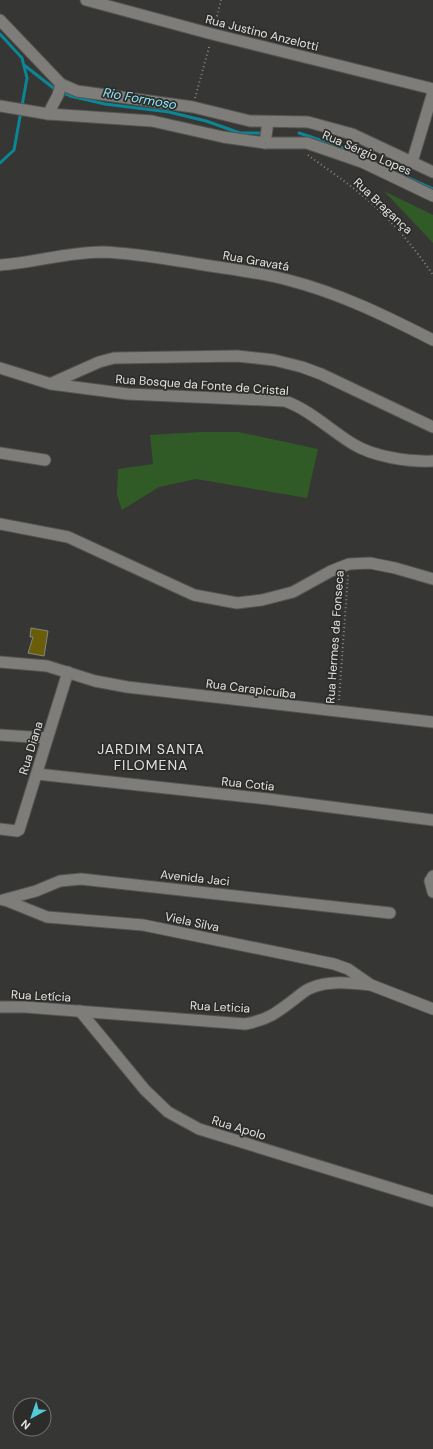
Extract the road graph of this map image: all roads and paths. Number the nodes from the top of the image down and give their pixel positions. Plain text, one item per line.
1 (86, 0) edge
2 (221, 0) edge
3 (0, 20) edge
4 (212, 34) junction
5 (60, 86) junction
6 (433, 89) edge
7 (433, 92) edge
8 (193, 106) junction
9 (4, 107) edge
10 (50, 111) junction
11 (268, 124) junction
12 (265, 141) junction
13 (293, 144) junction
14 (412, 162) junction
15 (433, 172) edge
16 (433, 196) edge
17 (0, 265) edge
18 (433, 275) edge
19 (433, 340) edge
20 (0, 368) edge
21 (51, 384) junction
22 (433, 427) edge
23 (0, 453) edge
24 (44, 460) dead end
25 (433, 461) edge
26 (0, 524) edge
27 (349, 564) junction
28 (433, 579) edge
29 (0, 662) edge
30 (68, 672) junction
31 (338, 712) junction
32 (433, 722) edge
33 (0, 735) edge
34 (47, 738) junction
35 (36, 774) junction
36 (433, 820) edge
37 (0, 829) edge
38 (433, 876) edge
39 (433, 892) edge
40 (2, 900) edge
41 (390, 913) dead end
42 (371, 985) junction
43 (0, 1007) edge
44 (433, 1009) edge
45 (80, 1011) junction
46 (433, 1200) edge

1 - 4 street, Rua Justino Anzelotti
2 - 4 path
3 - 5 street
4 - 6 street, Rua Justino Anzelotti
4 - 8 path
5 - 8 street
5 - 10 street
7 - 14 street
8 - 11 street
9 - 10 street, Rua Sérgio Lopes
10 - 12 street, Rua Sérgio Lopes
11 - 12 street
11 - 14 street
12 - 13 street, Rua Sérgio Lopes
13 - 16 street, Rua Sérgio Lopes
13 - 18 path, Rua Bragança
14 - 15 street
17 - 19 street, Rua Gravatá
20 - 21 street, Rua Bosque da Fonte de Cristal
21 - 22 street
21 - 25 street, Rua Bosque da Fonte de Cristal
23 - 24 street
26 - 27 street
27 - 28 street
27 - 31 path, Rua Hermes da Fonseca
29 - 30 street, Rua Carapicuíba
30 - 31 street, Rua Carapicuíba
30 - 34 street, Rua Diana
31 - 32 street, Rua Carapicuíba
33 - 34 street
34 - 35 street, Rua Diana
35 - 36 street, Rua Cotia
35 - 37 street, Rua Diana
38 - 39 street
40 - 41 street, Avenida Jaci
40 - 42 street, Viela Silva
42 - 44 street
42 - 45 street, Rua Leticia
43 - 45 street, Rua Letícia
45 - 46 street, Rua Apolo

